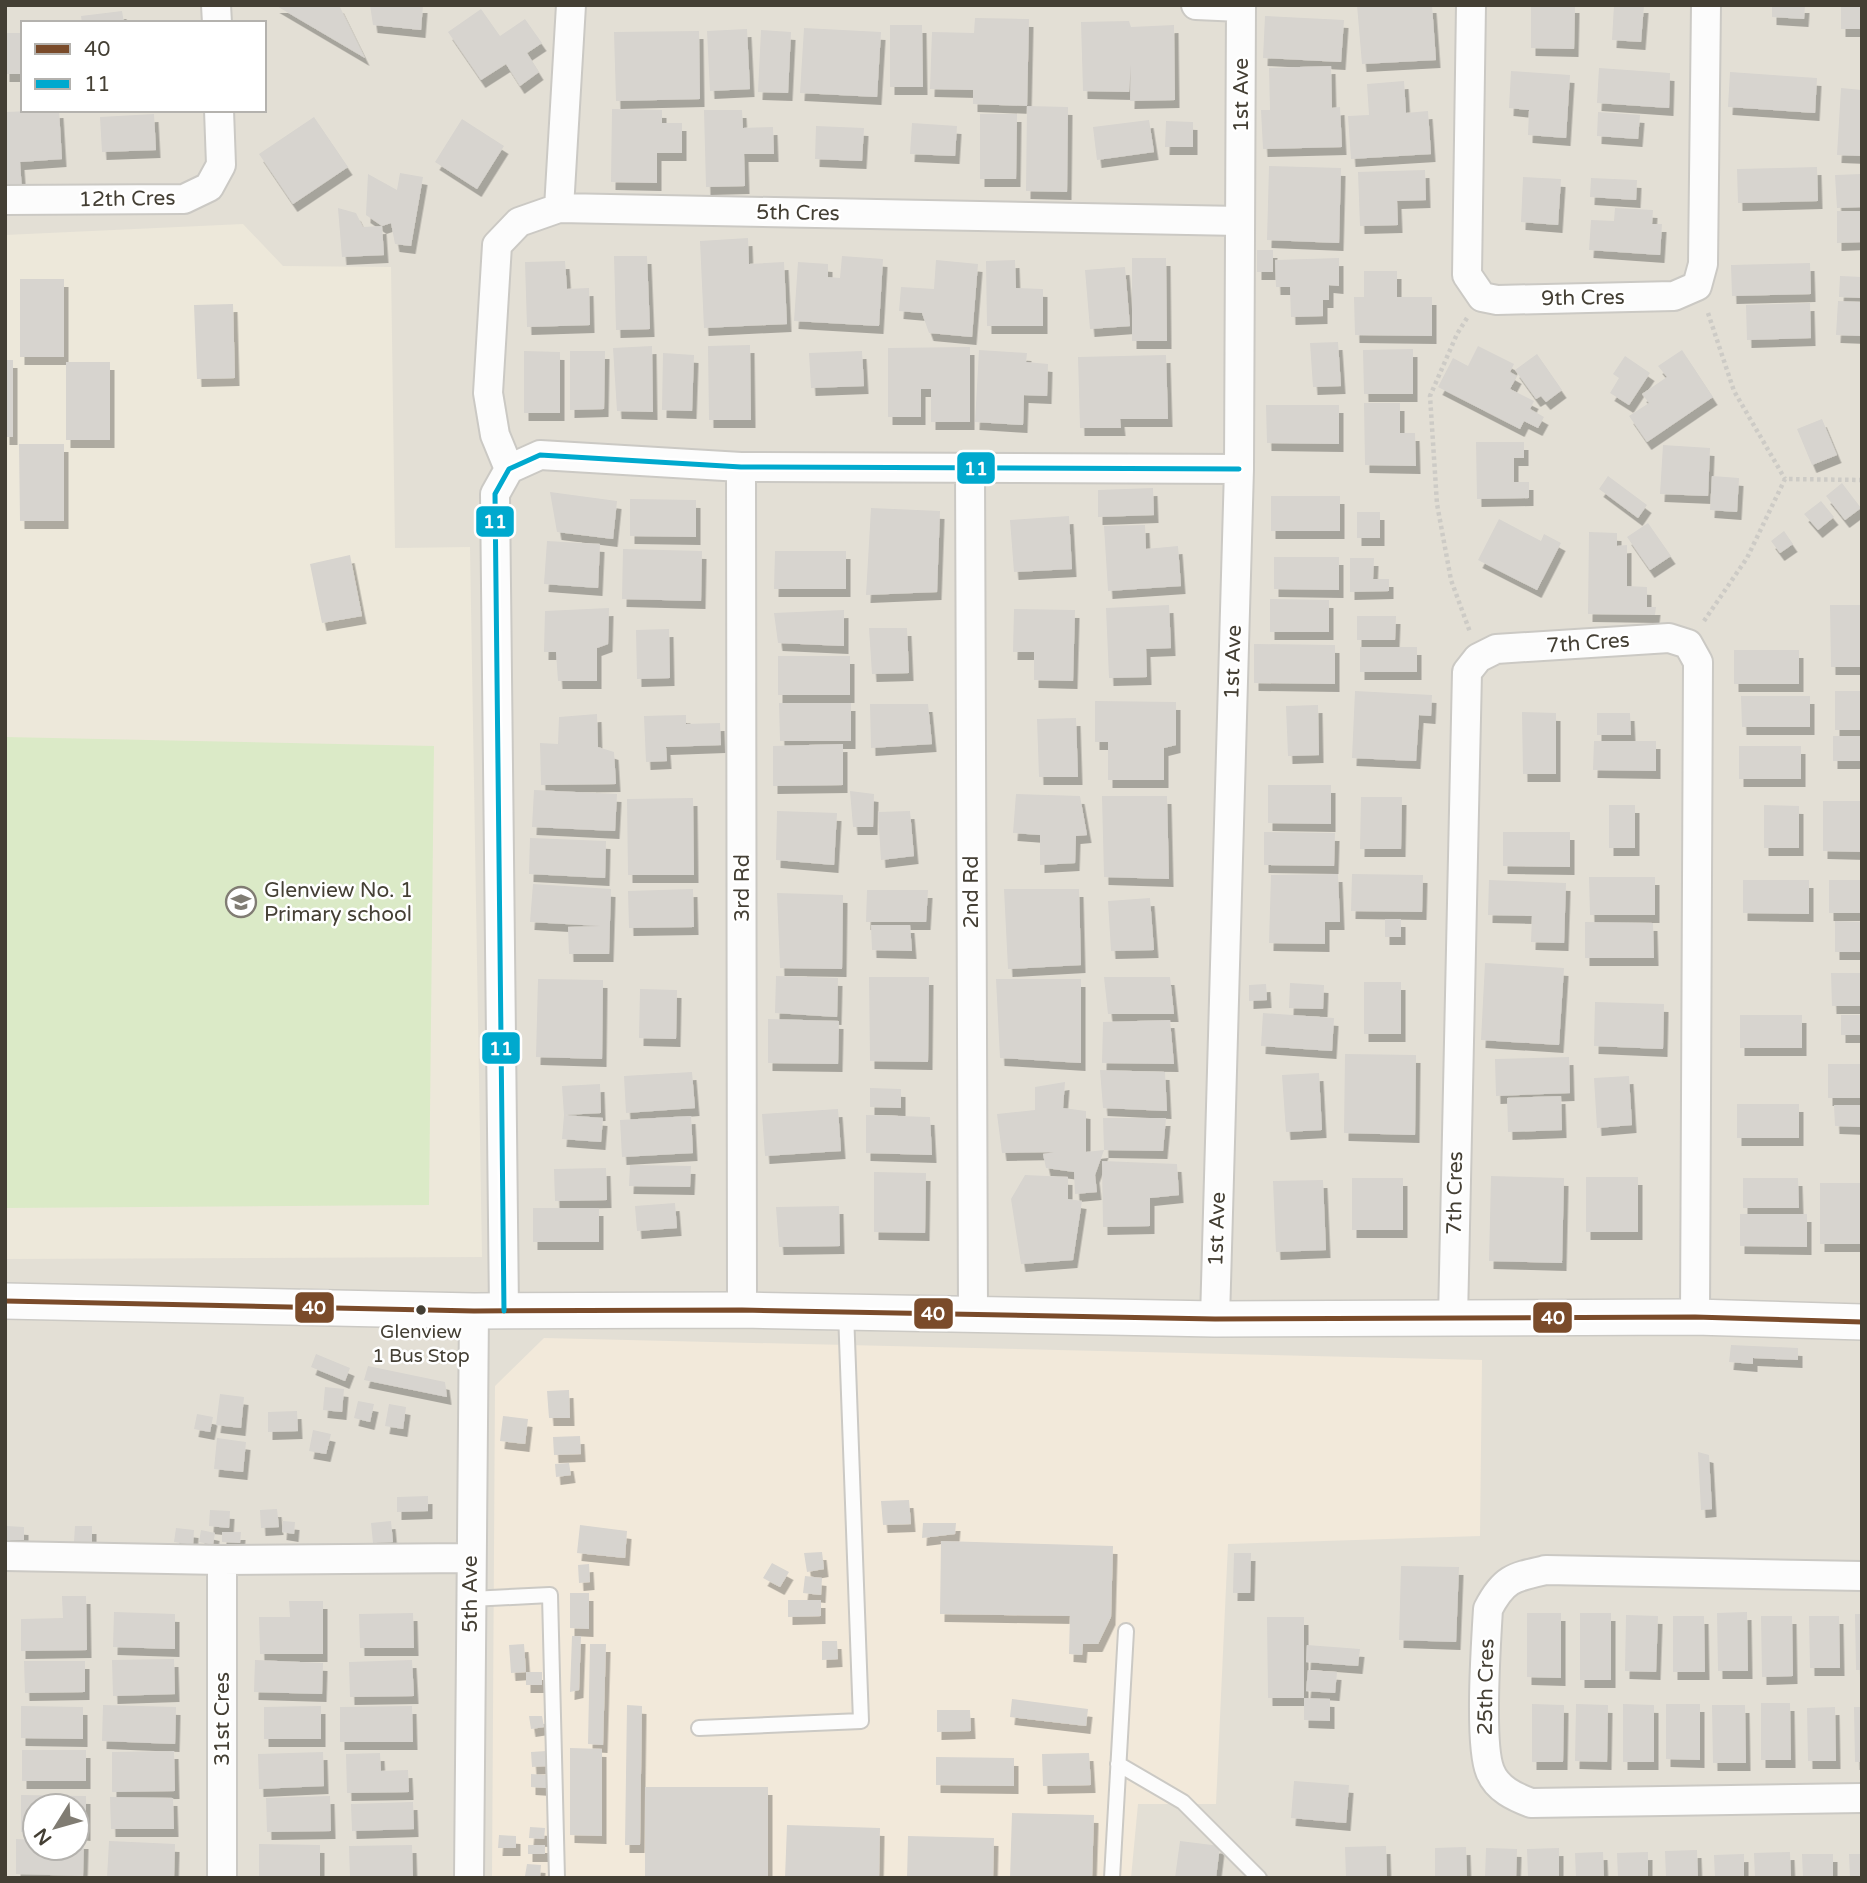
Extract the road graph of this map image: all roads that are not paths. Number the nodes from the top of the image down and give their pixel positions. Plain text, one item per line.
1 (571, 5) edge
2 (1196, 5) edge
3 (1471, 5) edge
4 (1706, 5) edge
5 (1241, 6) edge
6 (219, 112) edge
7 (5, 200) edge
8 (559, 208) junction
9 (1240, 221) junction
10 (741, 467) junction
11 (509, 468) junction
12 (970, 468) junction
13 (1239, 469) junction
14 (5, 1301) edge
15 (742, 1310) junction
16 (489, 1311) junction
17 (846, 1312) junction
18 (973, 1315) junction
19 (1695, 1317) junction
20 (1215, 1319) junction
21 (1452, 1319) junction
22 (1862, 1322) edge
23 (5, 1556) edge
24 (470, 1558) junction
25 (222, 1560) junction
26 (1862, 1576) edge
27 (471, 1599) junction
28 (1126, 1631) dead end
29 (699, 1728) dead end
30 (1118, 1764) junction
31 (1862, 1798) edge
32 (222, 1878) edge
33 (469, 1878) edge
34 (557, 1878) edge
35 (1112, 1878) edge
36 (1259, 1878) edge

1 - 8 street
2 - 5 street
3 - 4 street, 9th Cres
5 - 9 street, 1st Ave
6 - 7 street, 12th Cres
8 - 9 street, 5th Cres
8 - 11 street
9 - 13 street, 1st Ave
10 - 11 street
10 - 12 street
10 - 15 street, 3rd Rd
11 - 16 street, 5th Ave
12 - 13 street
12 - 18 street, 2nd Rd
13 - 20 street, 1st Ave
14 - 16 street
15 - 16 street
15 - 17 street
16 - 24 street, 5th Ave
17 - 18 street
17 - 29 lane
18 - 20 street
19 - 21 street
19 - 21 street, 7th Cres
19 - 22 street
20 - 21 street
23 - 25 street
24 - 25 street
24 - 27 street, 5th Ave
25 - 32 street, 31st Cres
26 - 31 street, 25th Cres
27 - 33 street, 5th Ave
27 - 34 lane
28 - 30 lane
30 - 35 lane
30 - 36 lane

